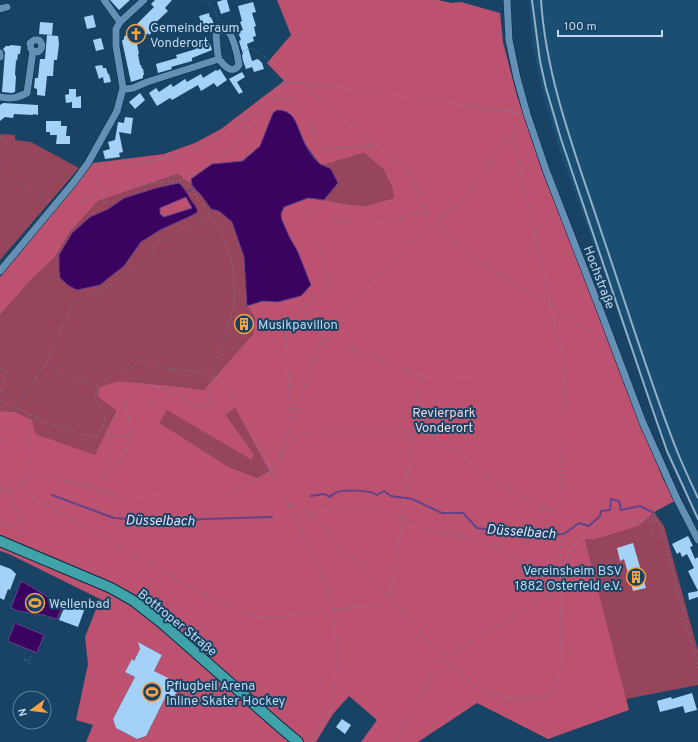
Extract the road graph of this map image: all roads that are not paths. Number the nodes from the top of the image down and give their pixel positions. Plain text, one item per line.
1 (104, 0) edge
2 (144, 0) edge
3 (506, 0) edge
4 (120, 22) junction
5 (33, 51) dead end
6 (0, 53) edge
7 (0, 57) edge
8 (219, 59) junction
9 (122, 88) junction
10 (0, 97) edge
11 (0, 271) edge
12 (698, 540) edge
13 (0, 541) edge
14 (298, 742) edge

1 - 4 street
2 - 4 street
3 - 12 street, Hochstraße
4 - 9 street
5 - 10 street
6 - 7 street
8 - 8 street
8 - 9 street
9 - 11 street
13 - 14 main road, Bottroper Straße

